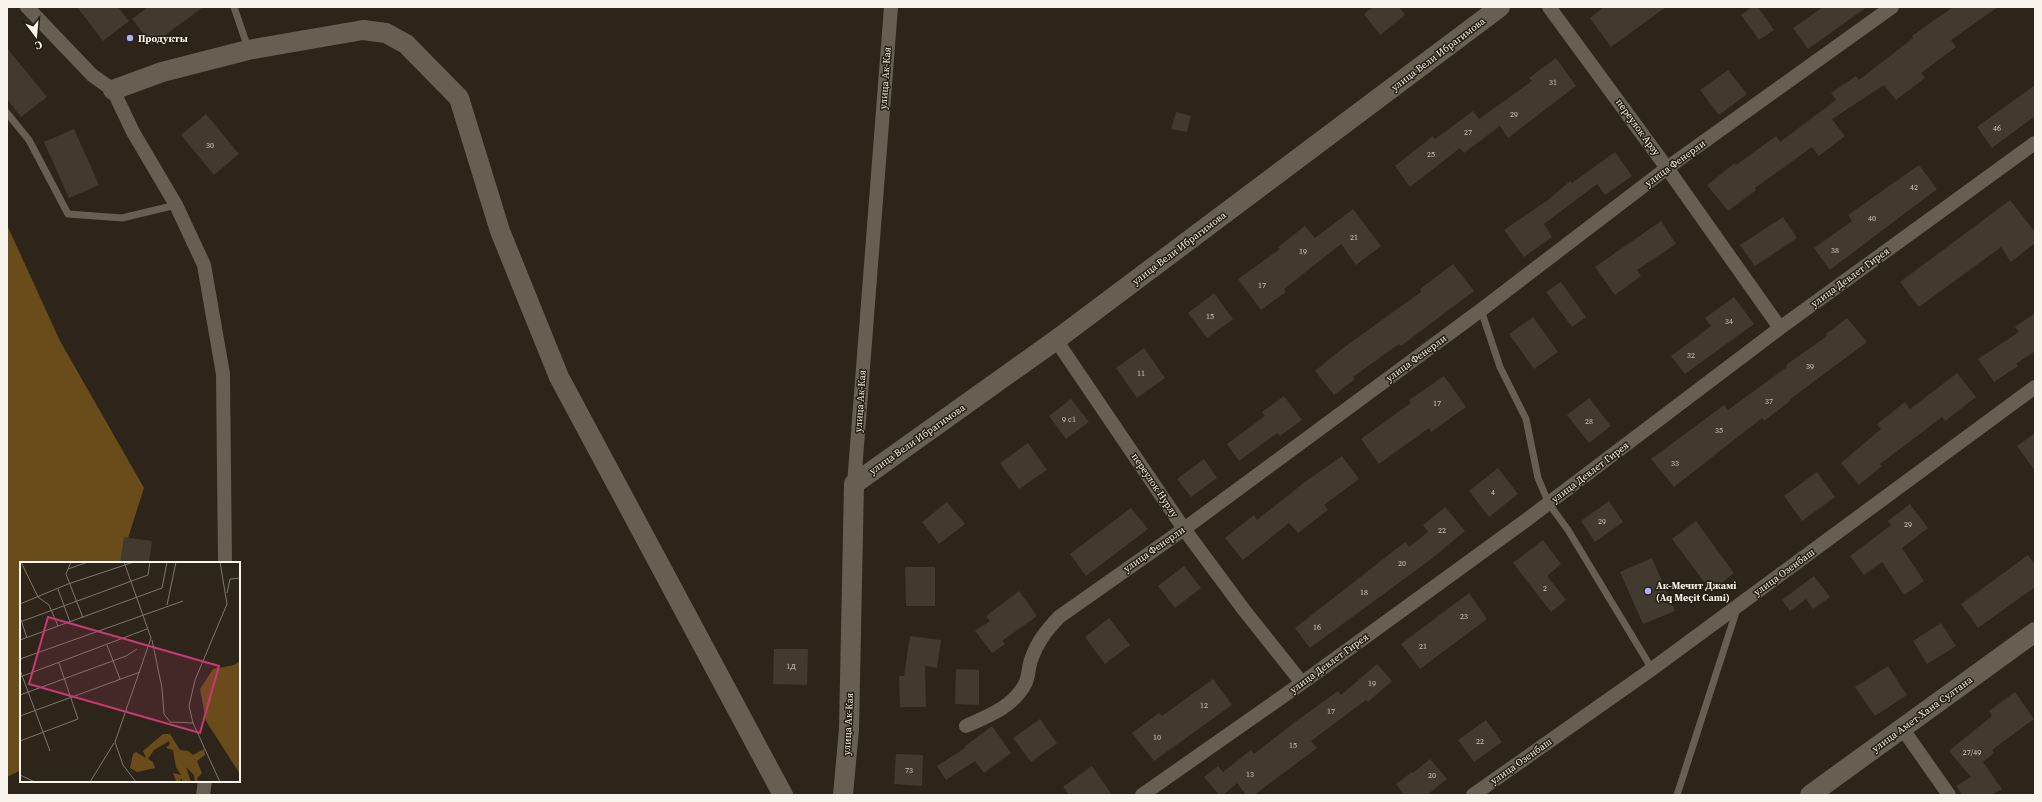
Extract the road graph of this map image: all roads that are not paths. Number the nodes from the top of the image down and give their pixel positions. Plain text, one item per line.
1 (27, 7) edge
2 (234, 7) edge
3 (891, 7) edge
4 (1500, 7) edge
5 (1549, 7) edge
6 (1892, 7) edge
7 (248, 50) junction
8 (113, 90) junction
9 (7, 113) edge
10 (2035, 143) edge
11 (1667, 168) junction
12 (176, 205) junction
13 (1481, 310) junction
14 (1780, 328) junction
15 (1056, 340) junction
16 (2035, 387) edge
17 (854, 484) junction
18 (1549, 504) junction
19 (1184, 528) junction
20 (224, 562) edge
21 (1738, 606) junction
22 (2035, 632) edge
23 (1652, 669) junction
24 (1302, 683) junction
25 (966, 726) dead end
26 (1902, 728) junction
27 (205, 782) edge
28 (203, 795) edge
29 (783, 795) edge
30 (843, 795) edge
31 (1142, 795) edge
32 (1473, 795) edge
33 (1678, 795) edge
34 (1810, 795) edge
35 (1949, 795) edge

1 - 8 street
2 - 7 lane
3 - 17 street, улица Ак-Кая
4 - 15 street, улица Вели Ибрагимова
5 - 11 street, переулок Арзу
6 - 11 street, улица Фенерли
7 - 8 street
7 - 29 street
8 - 12 street
9 - 12 lane
10 - 14 street, улица Девлет Гирея
11 - 13 street, улица Фенерли
11 - 14 street, переулок Арзу
12 - 20 street
13 - 18 lane
13 - 19 street, улица Фенерли
14 - 18 street, улица Девлет Гирея
15 - 17 street, улица Вели Ибрагимова
15 - 19 street, переулок Нурлу
16 - 21 street, улица Озенбаш
17 - 30 street, улица Ак-Кая
18 - 23 lane
18 - 24 street, улица Девлет Гирея
19 - 24 street, переулок Нурлу
19 - 25 street, улица Фенерли
21 - 23 street, улица Озенбаш
21 - 33 lane
22 - 26 street, улица Амет-Хана Султана
23 - 32 street, улица Озенбаш
24 - 31 street, улица Девлет Гирея
26 - 34 street, улица Амет-Хана Султана
26 - 35 street
27 - 28 street

